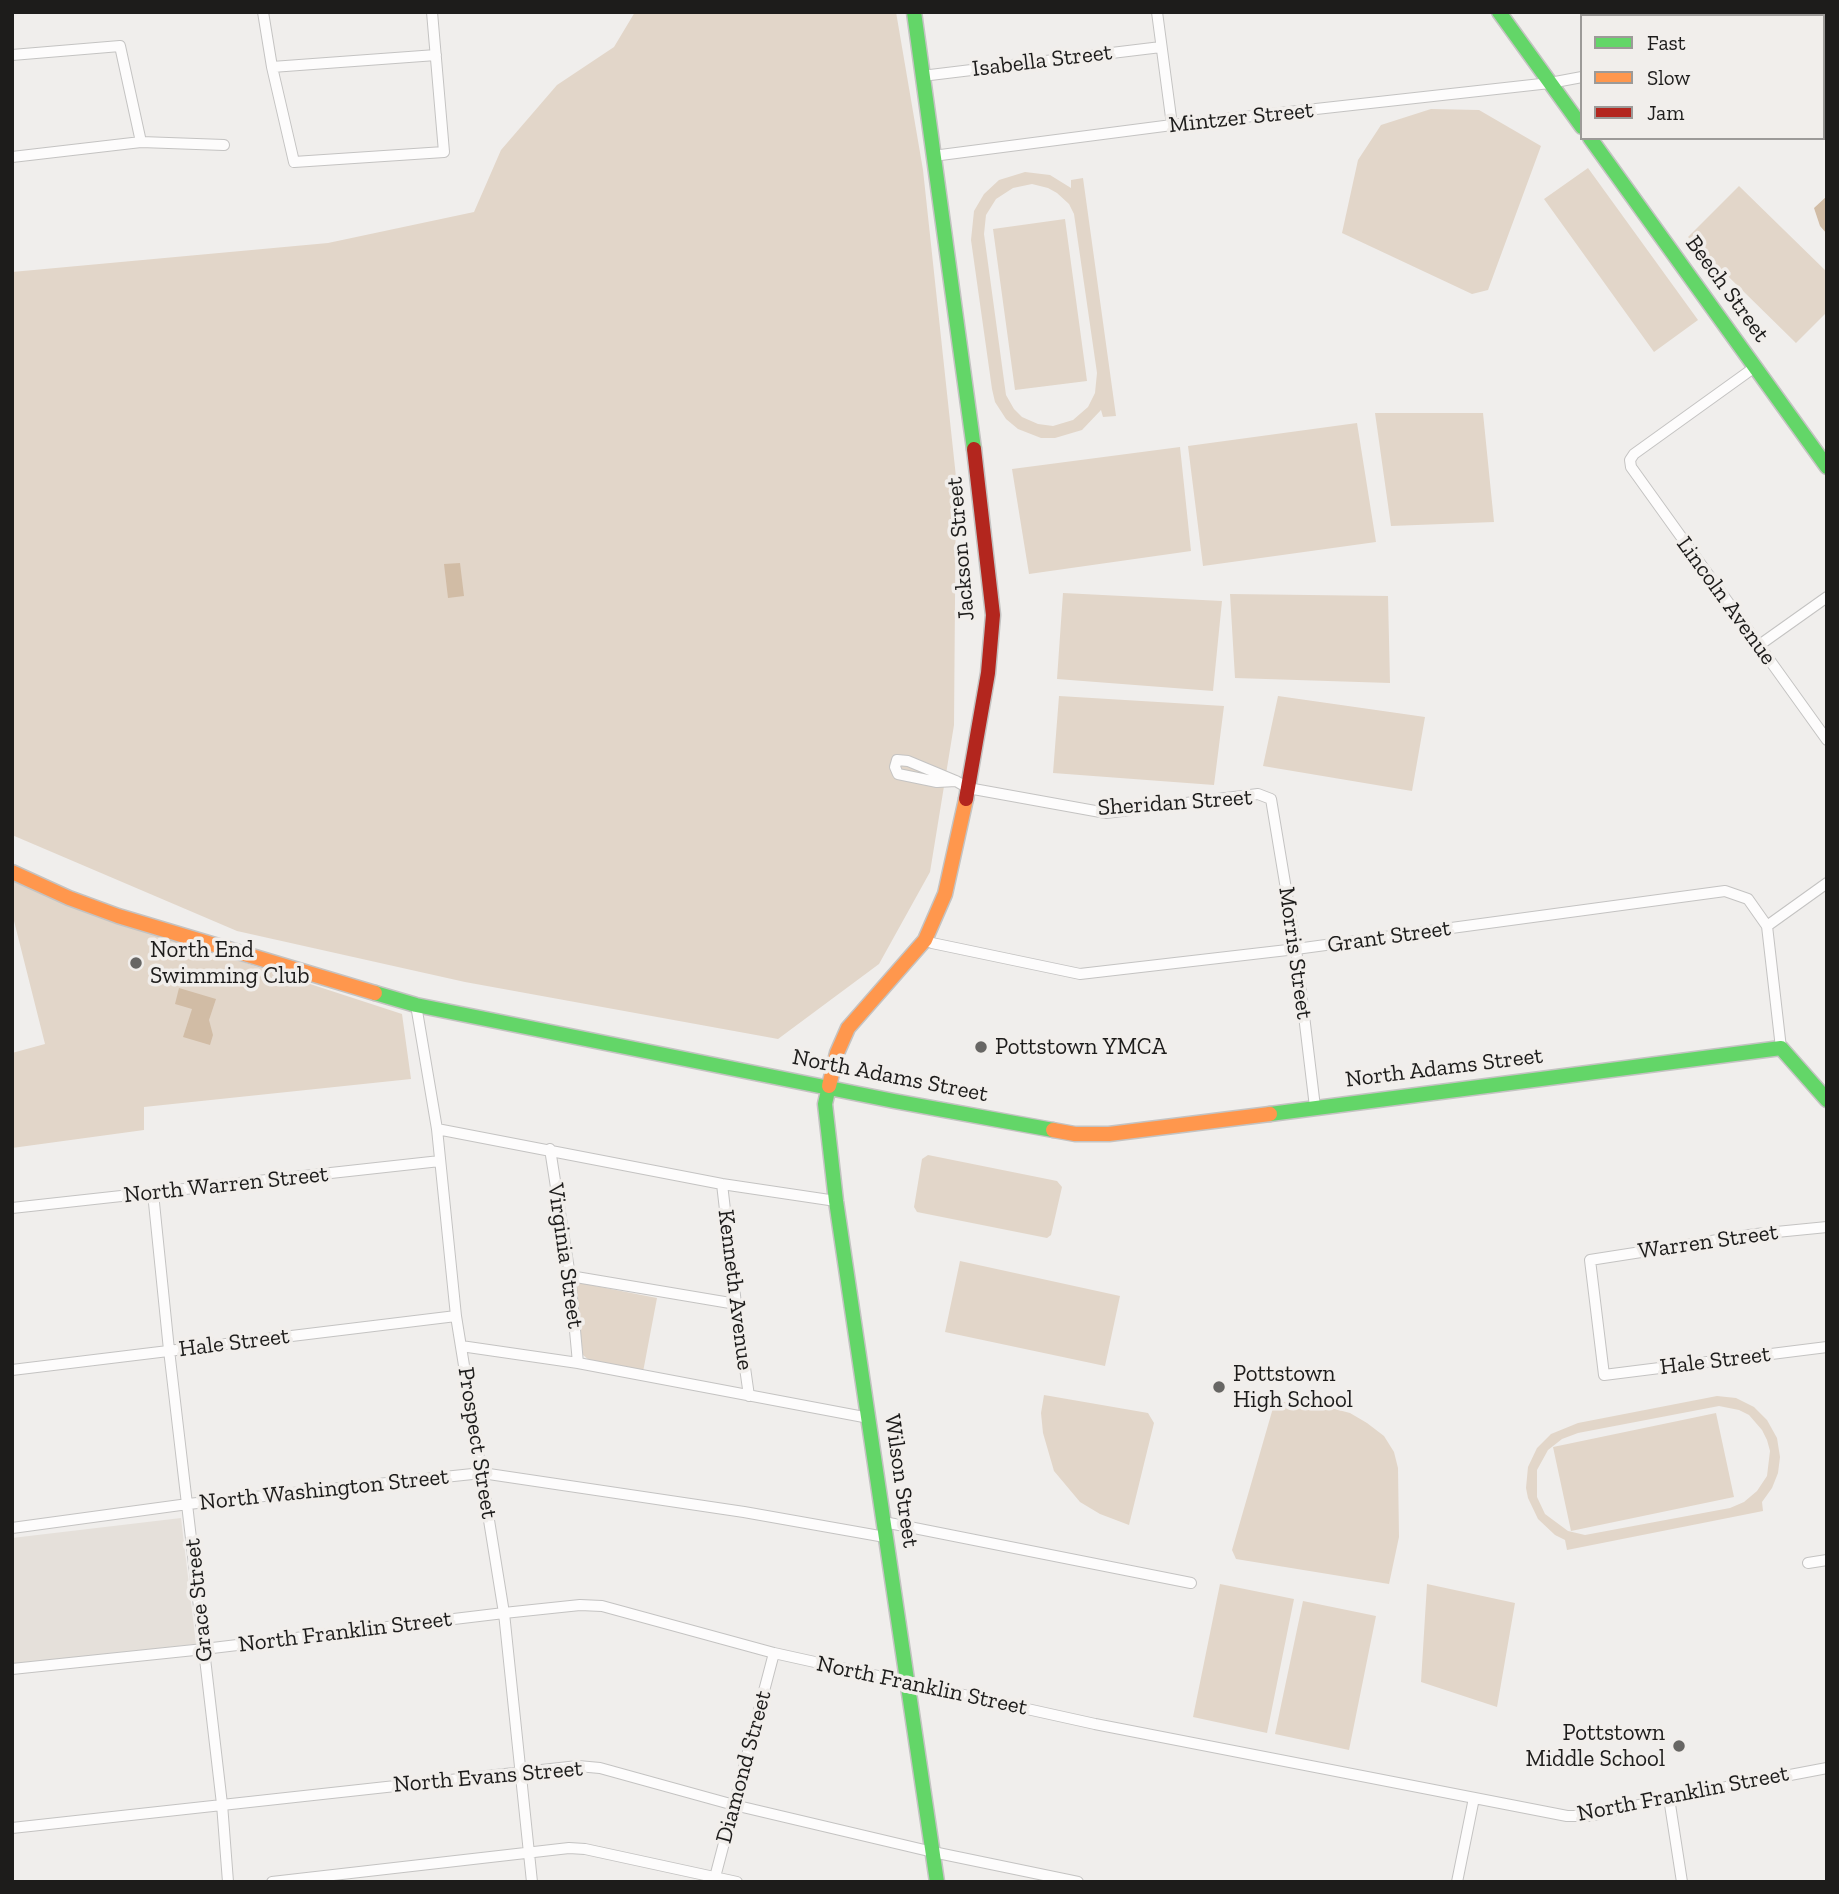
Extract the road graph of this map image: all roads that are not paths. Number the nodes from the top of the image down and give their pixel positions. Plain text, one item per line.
1 (263, 12) edge
2 (432, 12) edge
3 (914, 12) edge
4 (1157, 12) edge
5 (1499, 12) edge
6 (1161, 47) junction
7 (12, 55) edge
8 (436, 55) junction
9 (272, 67) junction
10 (922, 76) junction
11 (1580, 77) edge
12 (1550, 83) junction
13 (1580, 124) edge
14 (1171, 125) junction
15 (1591, 140) edge
16 (141, 142) junction
17 (224, 145) dead end
18 (933, 156) junction
19 (12, 158) edge
20 (1755, 367) junction
21 (1827, 467) edge
22 (1827, 597) edge
23 (1758, 646) junction
24 (1827, 740) edge
25 (962, 784) junction
26 (1270, 799) joint
27 (12, 872) edge
28 (1827, 883) edge
29 (1767, 926) junction
30 (925, 940) junction
31 (1296, 949) junction
32 (416, 1005) junction
33 (1782, 1048) junction
34 (828, 1087) junction
35 (1827, 1100) edge
36 (1315, 1107) junction
37 (437, 1129) junction
38 (550, 1149) junction
39 (440, 1161) junction
40 (722, 1184) junction
41 (153, 1193) junction
42 (836, 1201) junction
43 (12, 1208) edge
44 (1827, 1227) edge
45 (570, 1276) junction
46 (736, 1304) junction
47 (456, 1316) junction
48 (461, 1346) junction
49 (1827, 1347) edge
50 (169, 1350) junction
51 (578, 1363) junction
52 (12, 1370) edge
53 (1604, 1375) joint
54 (749, 1396) junction
55 (869, 1418) junction
56 (482, 1473) junction
57 (188, 1504) junction
58 (12, 1528) edge
59 (885, 1529) junction
60 (1827, 1560) edge
61 (1808, 1563) dead end
62 (1191, 1583) dead end
63 (504, 1613) junction
64 (204, 1650) junction
65 (774, 1653) junction
66 (12, 1669) edge
67 (908, 1683) junction
68 (1827, 1768) edge
69 (520, 1771) junction
70 (1474, 1798) junction
71 (1669, 1798) junction
72 (222, 1804) junction
73 (734, 1805) junction
74 (12, 1828) edge
75 (933, 1852) junction
76 (530, 1854) junction
77 (714, 1879) edge
78 (229, 1882) edge
79 (272, 1882) edge
80 (532, 1882) edge
81 (737, 1882) edge
82 (937, 1882) edge
83 (1078, 1882) edge
84 (1457, 1882) edge
85 (1682, 1882) edge

1 - 9 street
2 - 8 street
3 - 10 street, Jackson Street
4 - 6 street
5 - 12 street
6 - 10 street, Isabella Street
6 - 14 street
7 - 16 street
8 - 9 street
8 - 9 street
10 - 18 street, Jackson Street
11 - 12 street, Mintzer Street
12 - 13 street
12 - 14 street, Mintzer Street
14 - 18 street, Mintzer Street
15 - 20 street, Beech Street
16 - 17 street
16 - 19 street
18 - 25 street, Jackson Street
20 - 21 street, Beech Street
20 - 23 street, Lincoln Avenue
22 - 23 street
23 - 24 street, Lincoln Avenue
25 - 25 street, Sheridan Street
25 - 26 street, Sheridan Street
25 - 30 street, Jackson Street
26 - 31 street, Morris Street
27 - 32 street, North Adams Street
28 - 29 street
29 - 31 street, Grant Street
29 - 33 street
30 - 31 street, Grant Street
30 - 34 street, Jackson Street
31 - 36 street, Morris Street
32 - 34 street, North Adams Street
32 - 37 street, Prospect Street
33 - 35 street
33 - 36 street, North Adams Street
34 - 36 street, North Adams Street
34 - 42 street, Wilson Street
37 - 38 street
37 - 39 street, Prospect Street
38 - 40 street
38 - 45 street, Virginia Street
39 - 41 street, North Warren Street
39 - 47 street, Prospect Street
40 - 42 street
40 - 46 street, Kenneth Avenue
41 - 43 street, North Warren Street
41 - 50 street, Grace Street
42 - 55 street, Wilson Street
44 - 53 street, Warren Street
45 - 46 street
45 - 51 street, Virginia Street
46 - 54 street, Kenneth Avenue
47 - 48 street, Prospect Street
47 - 50 street, Hale Street
48 - 51 street
48 - 56 street, Prospect Street
49 - 53 street, Hale Street
50 - 52 street, Hale Street
50 - 57 street, Grace Street
51 - 54 street
54 - 55 street
55 - 59 street, Wilson Street
56 - 57 street, North Washington Street
56 - 59 street, North Washington Street
56 - 63 street, Prospect Street
57 - 58 street, North Washington Street
57 - 64 street, Grace Street
59 - 62 street, North Washington Street
59 - 67 street, Wilson Street
60 - 61 street
63 - 64 street, North Franklin Street
63 - 65 street, North Franklin Street
63 - 69 street, Prospect Street
64 - 66 street, North Franklin Street
64 - 72 street, Grace Street
65 - 67 street, North Franklin Street
65 - 73 street, Diamond Street
67 - 70 street, North Franklin Street
67 - 75 street, Wilson Street
68 - 71 street, North Franklin Street
69 - 72 street, North Evans Street
69 - 73 street, North Evans Street
69 - 76 street, Prospect Street
70 - 71 street, North Franklin Street
70 - 84 street
71 - 85 street
72 - 74 street, North Evans Street
72 - 78 street, Grace Street
73 - 75 street, North Evans Street
73 - 77 street, Diamond Street
75 - 82 street, Wilson Street
75 - 83 street, North Evans Street
76 - 77 street
76 - 79 street
76 - 80 street, Prospect Street
77 - 81 street

